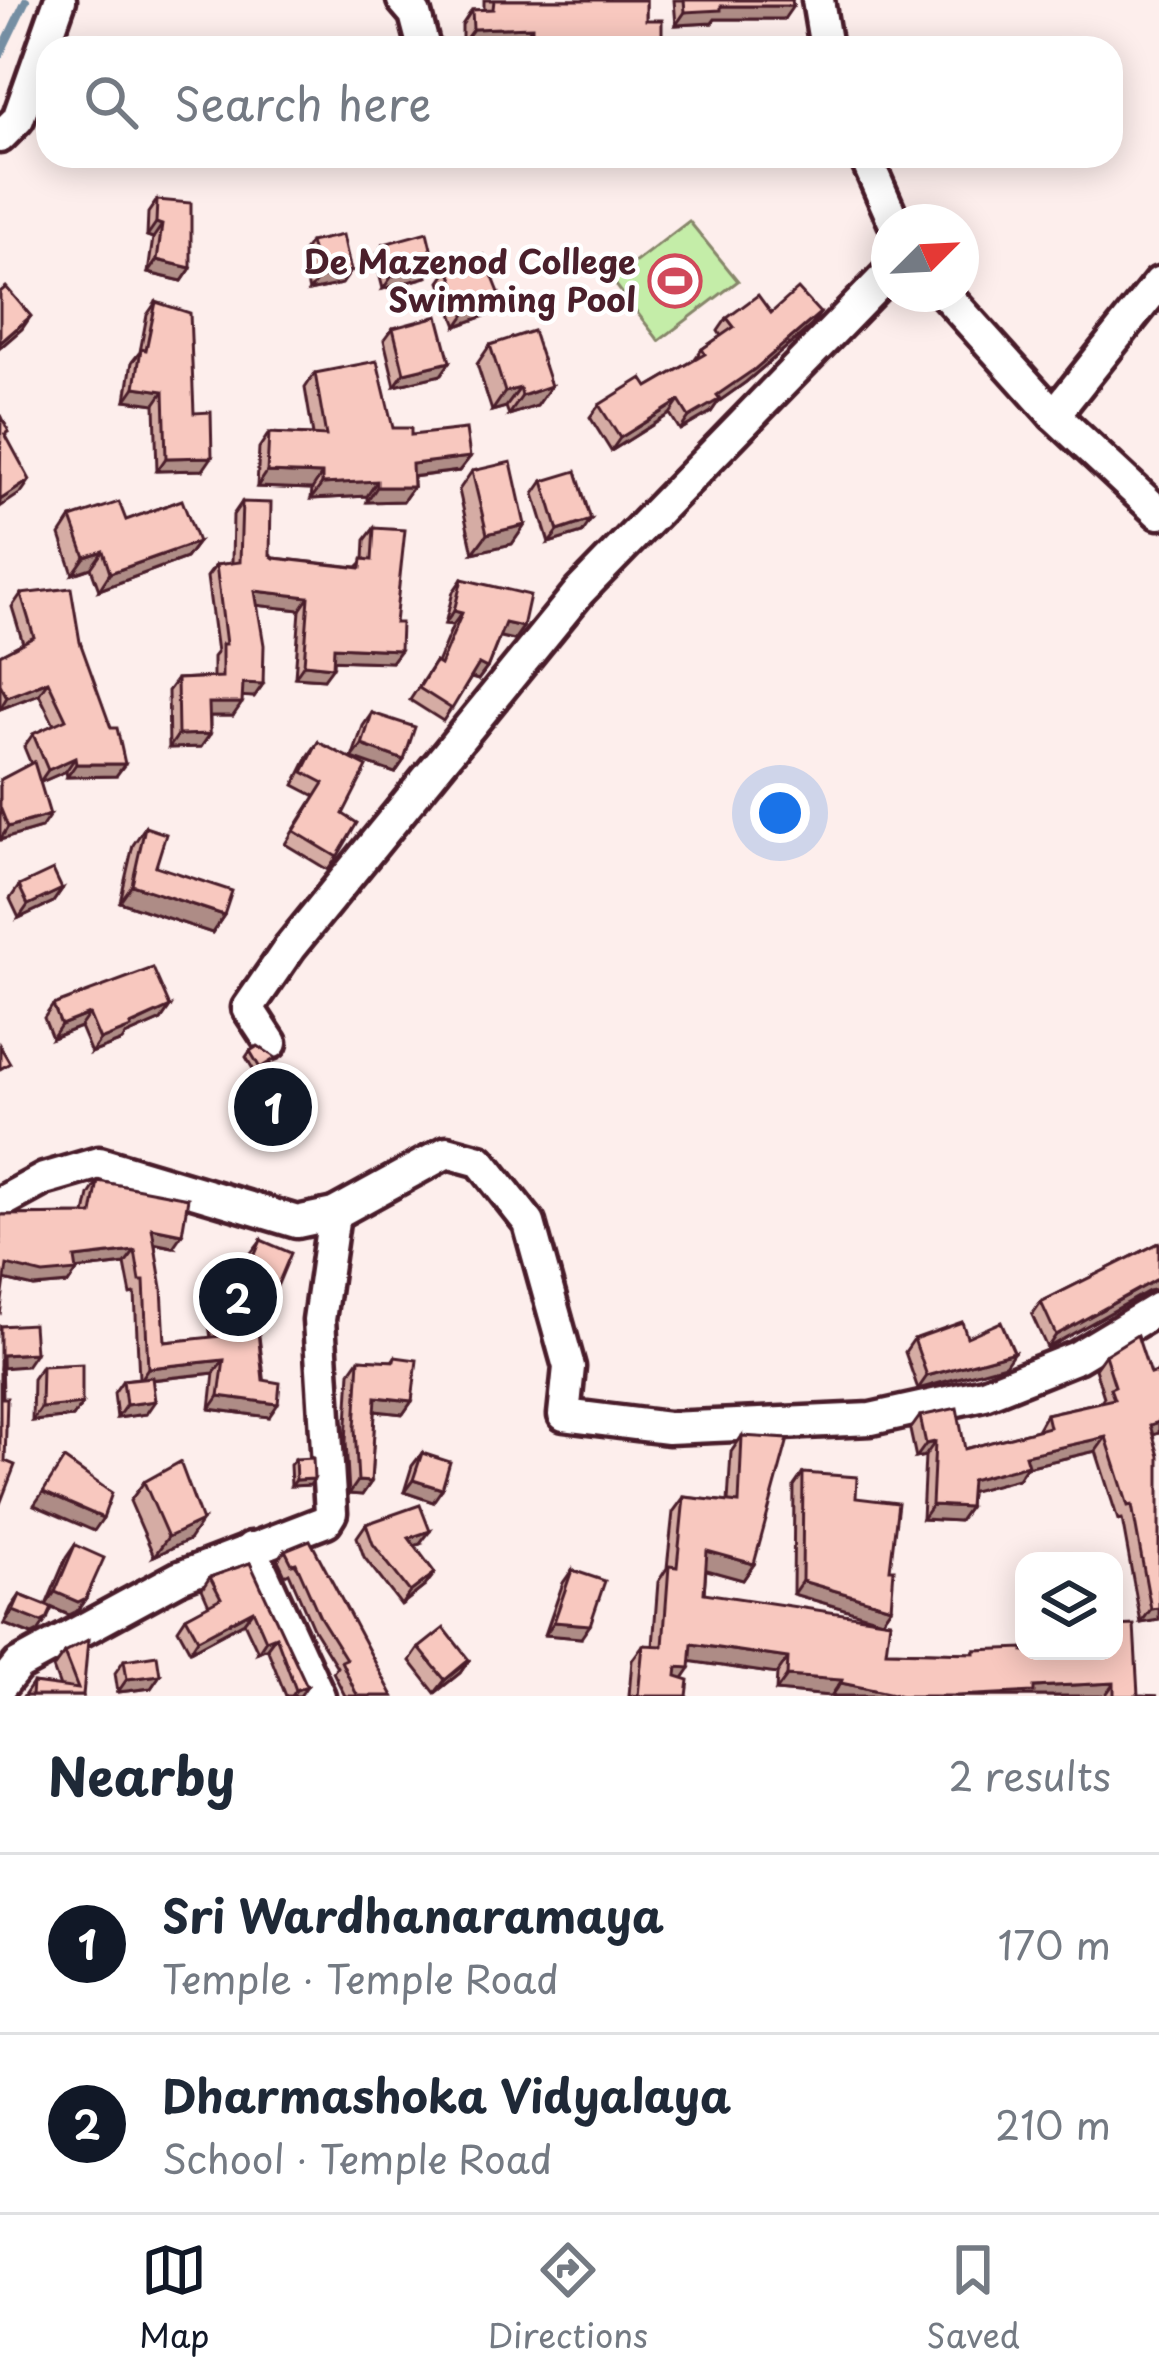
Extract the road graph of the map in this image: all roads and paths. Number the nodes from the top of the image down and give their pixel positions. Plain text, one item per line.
1 (60, 0) edge
2 (403, 0) edge
3 (818, 0) edge
4 (47, 36) edge
5 (421, 36) edge
6 (824, 36) edge
7 (36, 68) edge
8 (0, 137) edge
9 (870, 168) edge
10 (886, 204) edge
11 (1159, 283) edge
12 (871, 292) edge
13 (960, 312) edge
14 (1054, 415) junction
15 (1159, 513) edge
16 (271, 1043) dead end
17 (0, 1203) edge
18 (334, 1214) junction
19 (1159, 1308) edge
20 (250, 1548) junction
21 (0, 1687) edge
22 (320, 1696) edge

1 - 4 street
2 - 5 street
3 - 6 street
7 - 8 street
9 - 10 street
11 - 14 street
12 - 16 street
13 - 14 street
14 - 15 street
17 - 18 street
18 - 19 street
18 - 20 street
20 - 21 street
20 - 22 street

